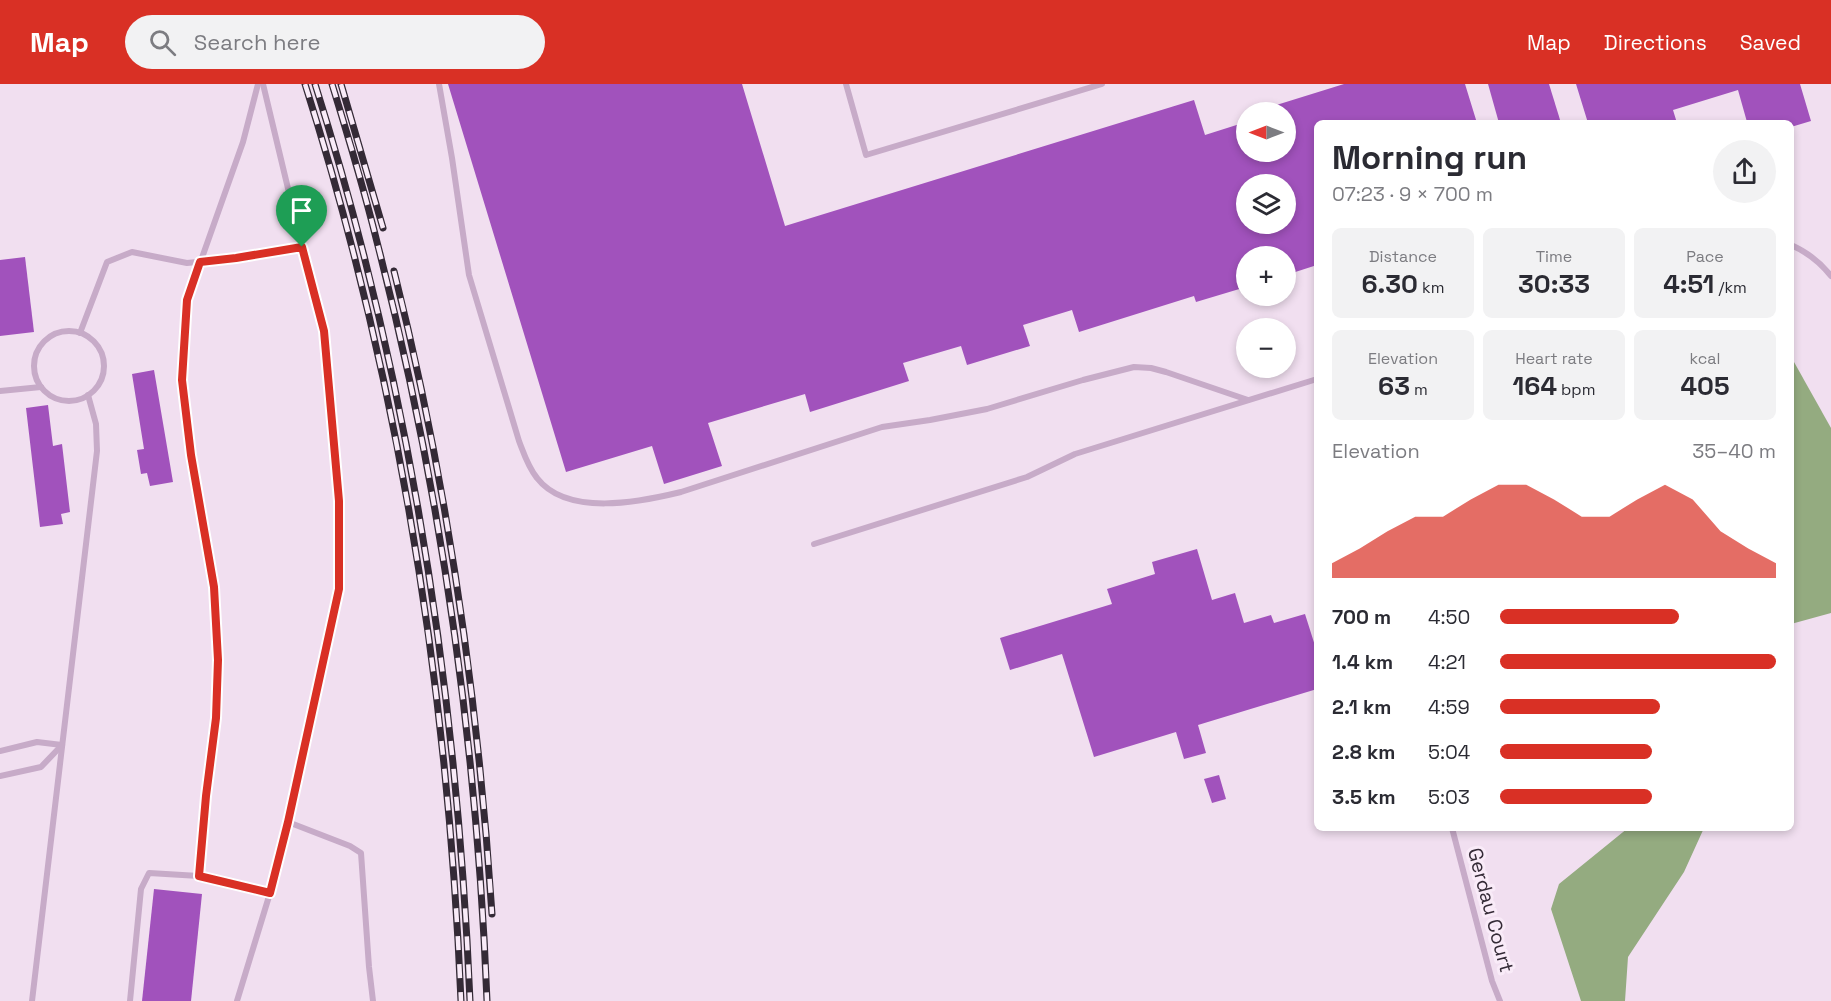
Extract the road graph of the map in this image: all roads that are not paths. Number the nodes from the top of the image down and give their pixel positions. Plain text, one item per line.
1 (258, 84) edge
2 (263, 84) edge
3 (439, 84) edge
4 (846, 84) edge
5 (1102, 84) edge
6 (1794, 246) edge
7 (302, 247) junction
8 (200, 262) junction
9 (1831, 276) edge
10 (80, 333) junction
11 (1314, 380) edge
12 (41, 387) junction
13 (0, 391) edge
14 (88, 395) junction
15 (1248, 400) junction
16 (814, 544) dead end
17 (62, 745) junction
18 (0, 751) edge
19 (0, 776) edge
20 (288, 822) junction
21 (1453, 831) edge
22 (199, 876) junction
23 (270, 893) junction
24 (32, 1001) edge
25 (130, 1001) edge
26 (237, 1001) edge
27 (373, 1001) edge
28 (1500, 1001) edge

1 - 8 lane
2 - 7 lane
3 - 15 lane
4 - 5 lane
6 - 9 lane
7 - 8 lane
7 - 20 lane
8 - 10 lane
8 - 22 lane
10 - 12 lane
10 - 14 lane
11 - 15 lane
12 - 13 lane
12 - 14 lane
14 - 17 lane
15 - 16 lane
17 - 18 lane
17 - 19 lane
17 - 24 lane
20 - 23 lane
20 - 27 lane
21 - 28 lane, Gerdau Court
22 - 23 lane
22 - 25 lane
23 - 26 lane

